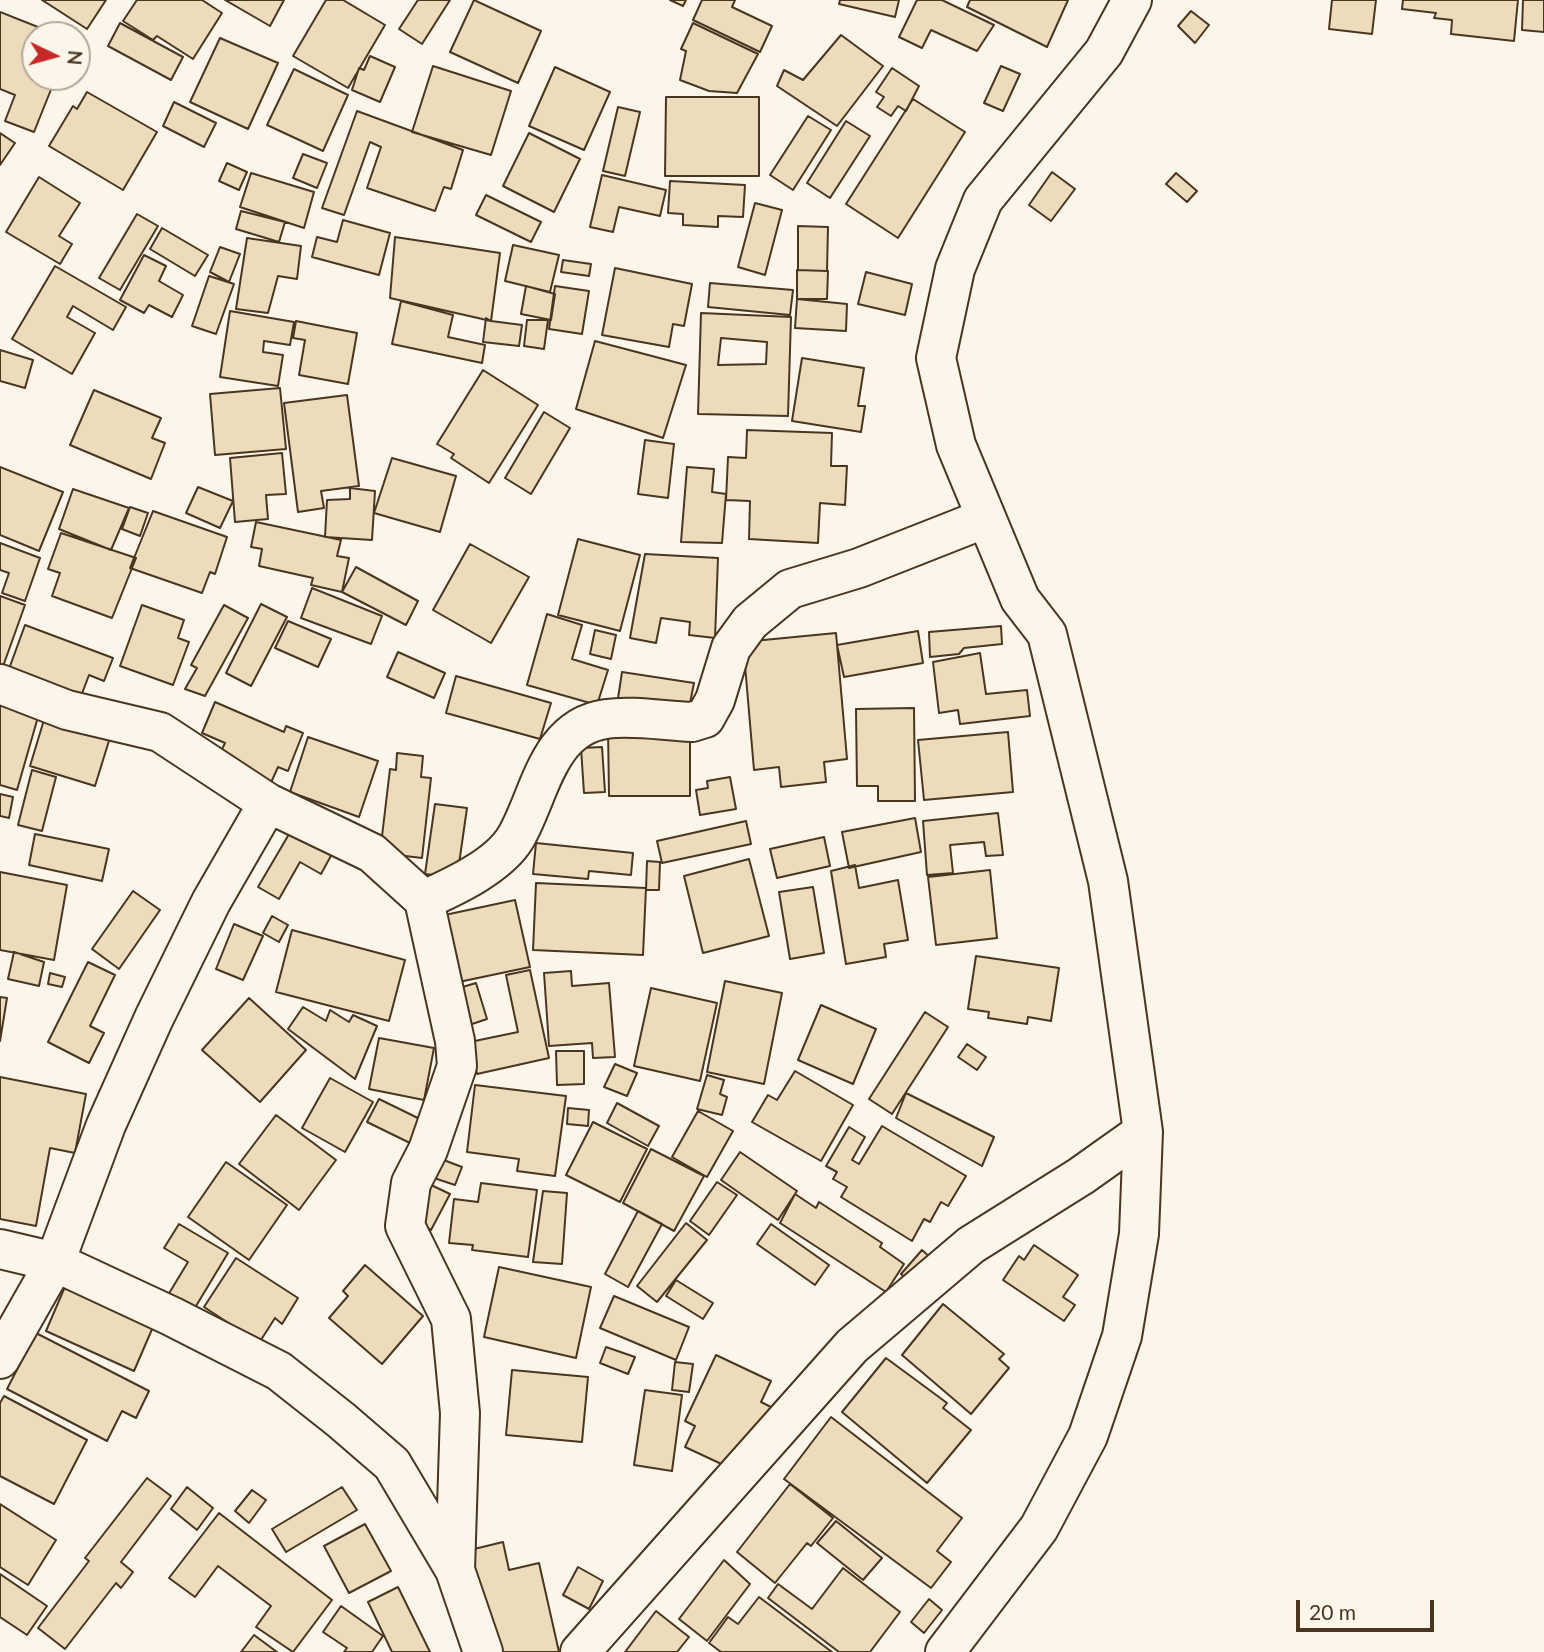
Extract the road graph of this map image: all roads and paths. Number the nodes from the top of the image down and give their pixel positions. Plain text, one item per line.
1 (1132, 0) edge
2 (986, 518) junction
3 (0, 684) edge
4 (268, 803) junction
5 (424, 900) junction
6 (1143, 1132) junction
7 (0, 1249) edge
8 (55, 1262) junction
9 (0, 1359) edge
10 (455, 1570) junction
11 (483, 1652) edge
12 (580, 1652) edge
13 (945, 1652) edge

1 - 2 street
2 - 5 street
2 - 6 street
3 - 4 street
4 - 5 street
4 - 8 street
5 - 10 street
6 - 12 street
6 - 13 street
7 - 8 street
8 - 9 street
8 - 10 street
10 - 11 street

